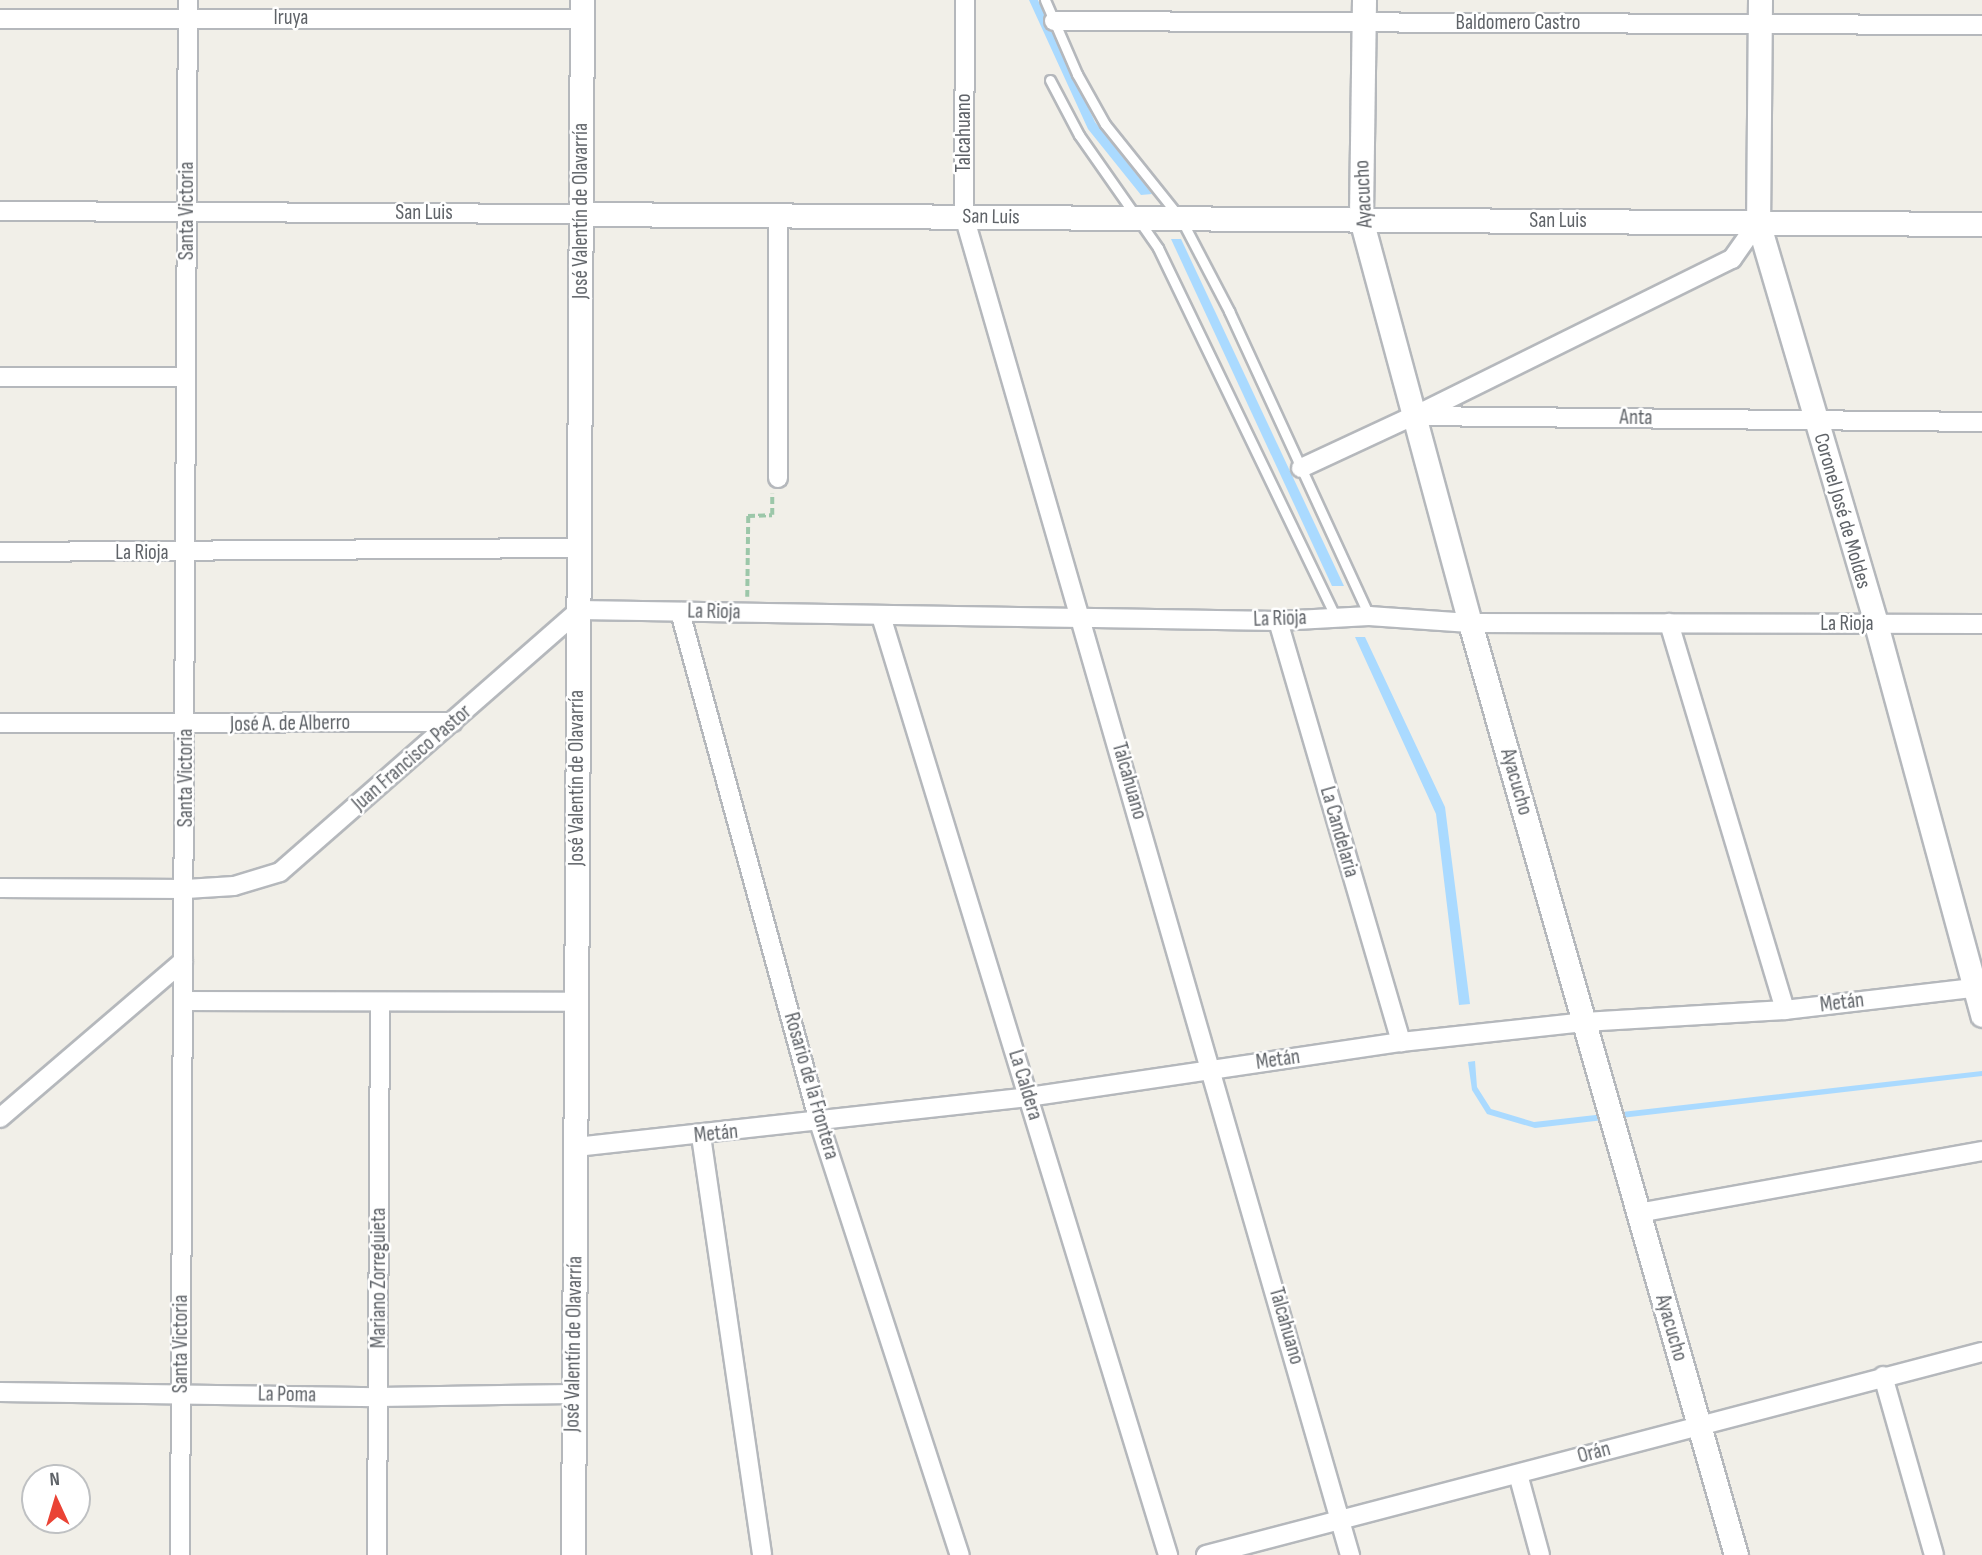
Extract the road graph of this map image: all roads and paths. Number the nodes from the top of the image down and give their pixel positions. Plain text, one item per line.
1 (188, 0) edge
2 (965, 0) edge
3 (1045, 0) edge
4 (1760, 0) edge
5 (582, 9) edge
6 (1364, 11) edge
7 (187, 18) junction
8 (0, 19) edge
9 (1054, 21) junction
10 (1760, 24) junction
11 (1982, 25) edge
12 (1050, 80) dead end
13 (0, 211) edge
14 (188, 213) junction
15 (580, 214) junction
16 (778, 216) junction
17 (964, 216) junction
18 (1138, 218) junction
19 (1181, 219) junction
20 (1361, 219) junction
21 (1758, 222) junction
22 (1982, 223) edge
23 (0, 377) edge
24 (185, 377) junction
25 (1413, 416) junction
26 (1816, 420) junction
27 (1982, 422) edge
28 (1301, 468) junction
29 (778, 478) joint
30 (578, 548) junction
31 (0, 552) edge
32 (185, 553) junction
33 (579, 610) junction
34 (680, 612) junction
35 (747, 613) junction
36 (881, 616) junction
37 (1335, 616) junction
38 (1369, 616) junction
39 (1082, 619) junction
40 (1278, 621) junction
41 (1471, 623) junction
42 (1669, 623) junction
43 (1876, 624) junction
44 (1982, 624) edge
45 (453, 722) junction
46 (0, 723) edge
47 (186, 724) junction
48 (0, 888) edge
49 (186, 889) junction
50 (183, 961) junction
51 (1978, 987) edge
52 (184, 1001) junction
53 (380, 1002) junction
54 (576, 1002) junction
55 (1785, 1010) junction
56 (1982, 1015) edge
57 (1584, 1022) junction
58 (1401, 1042) junction
59 (1214, 1069) junction
60 (1028, 1097) junction
61 (0, 1118) edge
62 (819, 1122) junction
63 (701, 1136) junction
64 (576, 1147) junction
65 (1982, 1151) edge
66 (1638, 1213) junction
67 (1982, 1352) edge
68 (1883, 1376) junction
69 (0, 1392) edge
70 (181, 1393) junction
71 (573, 1394) junction
72 (379, 1397) junction
73 (1699, 1425) junction
74 (1518, 1474) junction
75 (1339, 1518) junction
76 (180, 1555) edge
77 (377, 1555) edge
78 (573, 1555) edge
79 (762, 1555) edge
80 (960, 1555) edge
81 (1168, 1555) edge
82 (1206, 1555) edge
83 (1350, 1555) edge
84 (1539, 1555) edge
85 (1736, 1555) edge
86 (1934, 1555) edge

1 - 7 street, Santa Victoria
2 - 17 street, Talcahuano
3 - 9 lane
4 - 10 street, Coronel José de Moldes
5 - 7 street, Iruya
5 - 15 street, José Valentín de Olavarría
6 - 9 street, Baldomero Castro
6 - 10 street, Baldomero Castro
6 - 20 street, Ayacucho
7 - 8 street, Iruya
7 - 14 street, Santa Victoria
9 - 19 lane
10 - 11 street, Baldomero Castro
10 - 21 street, Coronel José de Moldes
12 - 18 lane
13 - 14 street, San Luis
14 - 15 street, San Luis
14 - 24 street, Santa Victoria
15 - 16 street, San Luis
15 - 30 street, José Valentín de Olavarría
16 - 17 street, San Luis
16 - 29 street
17 - 18 street, San Luis
17 - 39 street, Talcahuano
18 - 19 street, San Luis
18 - 37 lane
19 - 20 street, San Luis
19 - 28 lane
20 - 21 street, San Luis
20 - 25 street, Ayacucho
21 - 22 street, San Luis
21 - 25 street
21 - 26 street, Coronel José de Moldes
23 - 24 street
24 - 32 street, Santa Victoria
25 - 26 street, Anta
25 - 28 street, Anta
25 - 41 street, Ayacucho
26 - 27 street, Anta
26 - 43 street, Coronel José de Moldes
28 - 38 lane
29 - 35 path
30 - 32 street, La Rioja
30 - 33 street, José Valentín de Olavarría
31 - 32 street, La Rioja
32 - 47 street, Santa Victoria
33 - 34 street, La Rioja
33 - 45 street, Juan Francisco Pastor
33 - 54 street, José Valentín de Olavarría
34 - 35 street, La Rioja
34 - 62 street, Rosario de la Frontera
35 - 36 street, La Rioja
36 - 39 street, La Rioja
36 - 60 street, La Caldera
37 - 38 street, La Rioja
37 - 40 street, La Rioja
38 - 41 street, La Rioja
39 - 40 street, La Rioja
39 - 59 street, Talcahuano
40 - 58 street, La Candelaria
41 - 42 street, La Rioja
41 - 57 street, Ayacucho
42 - 43 street, La Rioja
42 - 55 street
43 - 44 street, La Rioja
43 - 51 street, Coronel José de Moldes
45 - 47 street, José A. de Alberro
45 - 49 street, Juan Francisco Pastor
46 - 47 street, José A. de Alberro
47 - 49 street, Santa Victoria
48 - 49 street, Juan Francisco Pastor
49 - 50 street, Santa Victoria
50 - 52 street, Santa Victoria
50 - 61 street
51 - 55 street, Metán
51 - 56 street, Coronel José de Moldes
52 - 53 street
52 - 70 street, Santa Victoria
53 - 54 street
53 - 72 street, Mariano Zorreguieta
54 - 64 street, José Valentín de Olavarría
55 - 57 street, Metán
57 - 58 street, Metán
57 - 66 street, Ayacucho
58 - 59 street, Metán
59 - 60 street, Metán
59 - 75 street, Talcahuano
60 - 62 street, Metán
60 - 81 street, La Caldera
62 - 63 street, Metán
62 - 80 street, Rosario de la Frontera
63 - 64 street, Metán
63 - 79 street
64 - 71 street, José Valentín de Olavarría
65 - 66 street
66 - 73 street, Ayacucho
67 - 68 street, Orán
68 - 73 street, Orán
68 - 86 street
69 - 70 street, La Poma
70 - 72 street, La Poma
70 - 76 street, Santa Victoria
71 - 72 street, La Poma
71 - 78 street, José Valentín de Olavarría
72 - 77 street, Mariano Zorreguieta
73 - 74 street, Orán
73 - 85 street, Ayacucho
74 - 75 street, Orán
74 - 84 street
75 - 82 street, Orán
75 - 83 street, Talcahuano

